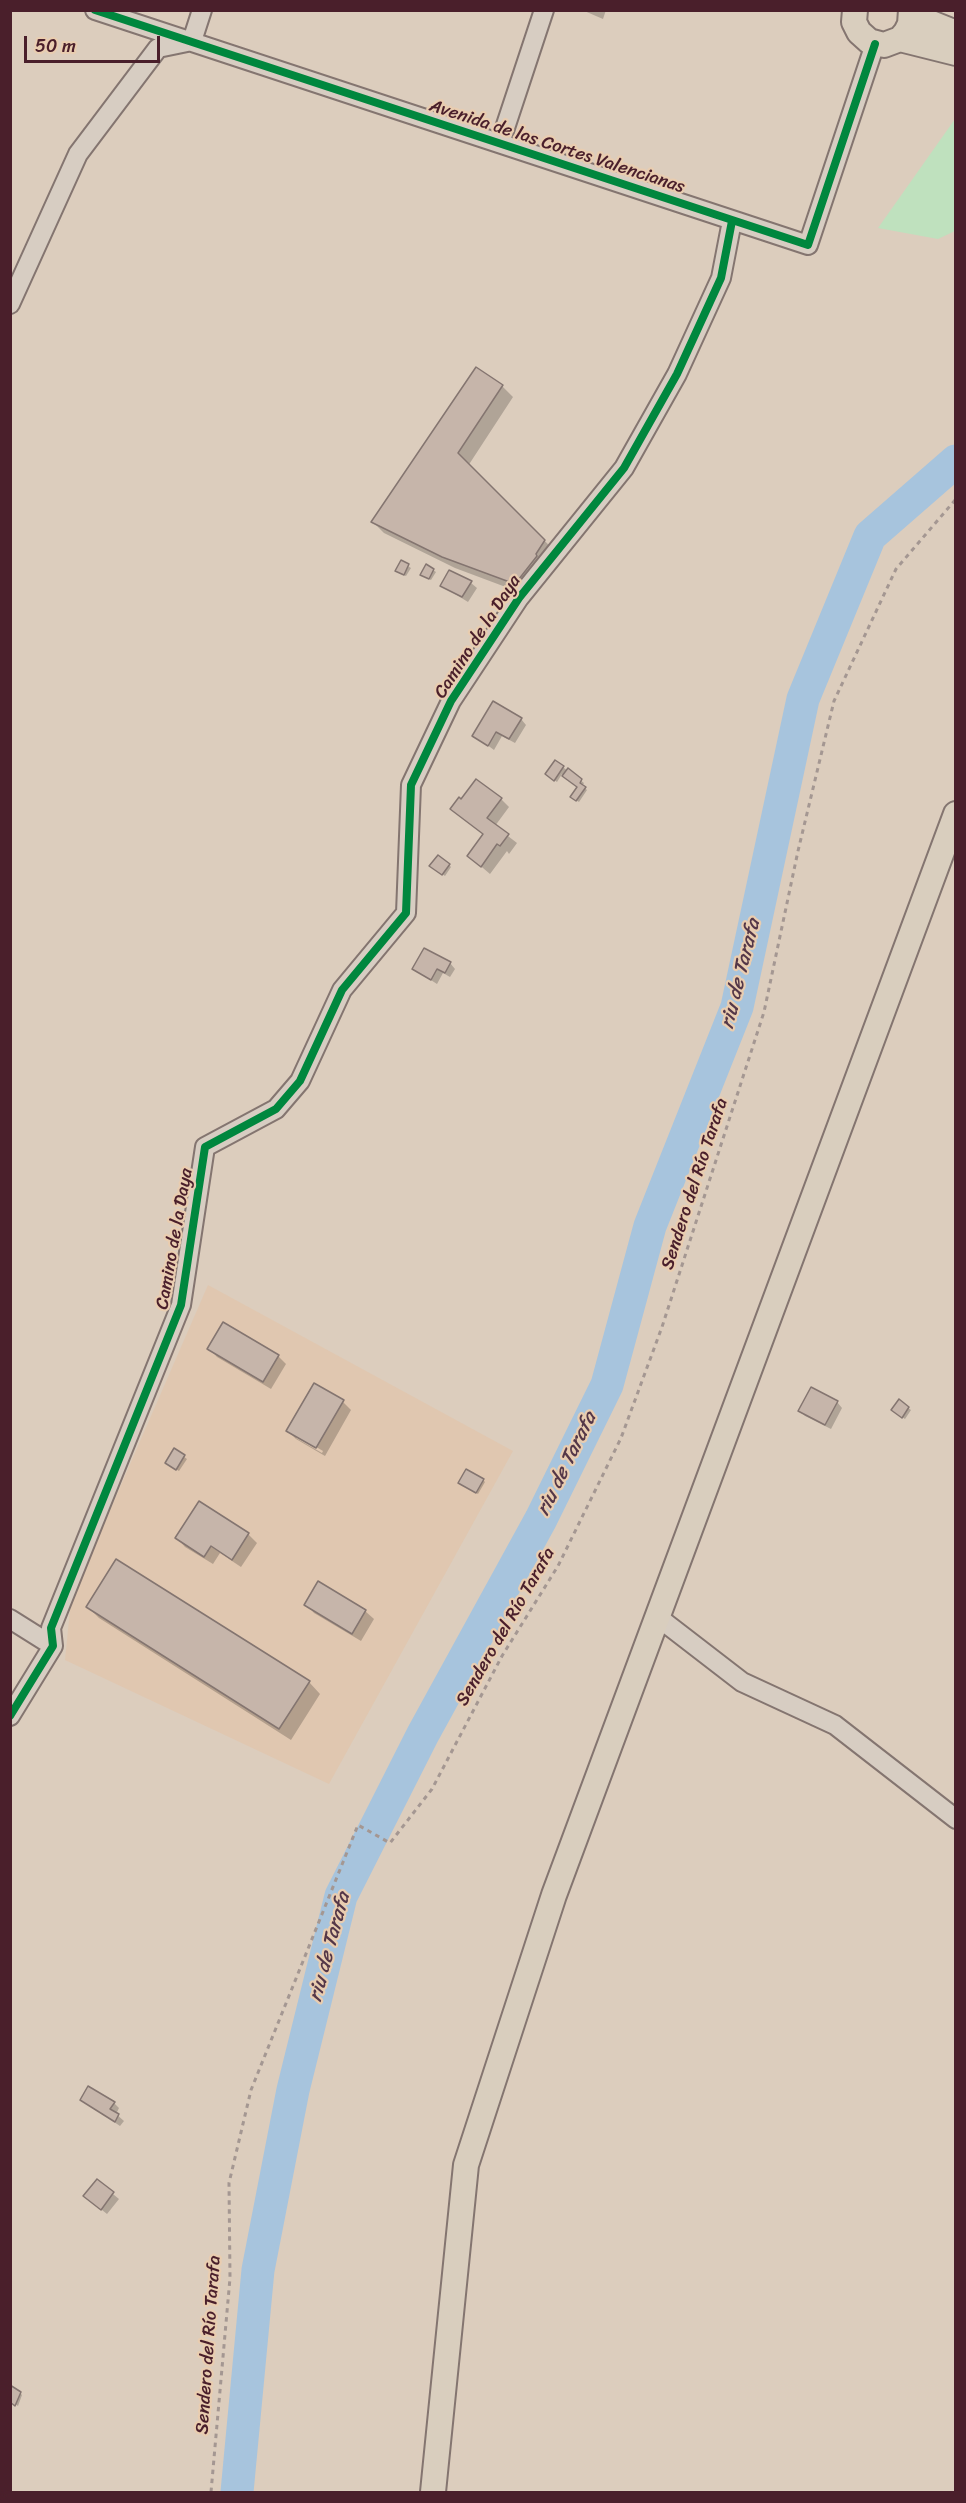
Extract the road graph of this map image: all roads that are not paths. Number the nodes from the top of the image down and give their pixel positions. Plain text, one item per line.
1 (95, 10) edge
2 (202, 10) edge
3 (544, 10) edge
4 (911, 13) edge
5 (848, 14) edge
6 (956, 33) edge
7 (900, 39) junction
8 (192, 41) junction
9 (875, 44) junction
10 (956, 53) edge
11 (500, 143) junction
12 (732, 221) junction
13 (10, 304) edge
14 (956, 814) edge
15 (659, 1618) junction
16 (10, 1619) edge
17 (53, 1646) junction
18 (10, 1716) edge
19 (956, 1819) edge
20 (433, 2493) edge

1 - 8 street, Avenida de las Cortes Valencianas
2 - 8 street
3 - 11 street
4 - 6 main road
4 - 7 main road
5 - 9 main road
7 - 9 main road
7 - 10 main road
8 - 11 street, Avenida de las Cortes Valencianas
8 - 13 street
9 - 12 street, Avenida de las Cortes Valencianas
11 - 12 street, Avenida de las Cortes Valencianas
12 - 17 street, Camino de la Daya
14 - 15 main road
15 - 19 street
15 - 20 main road
16 - 17 street
17 - 18 street, Camino de la Daya

